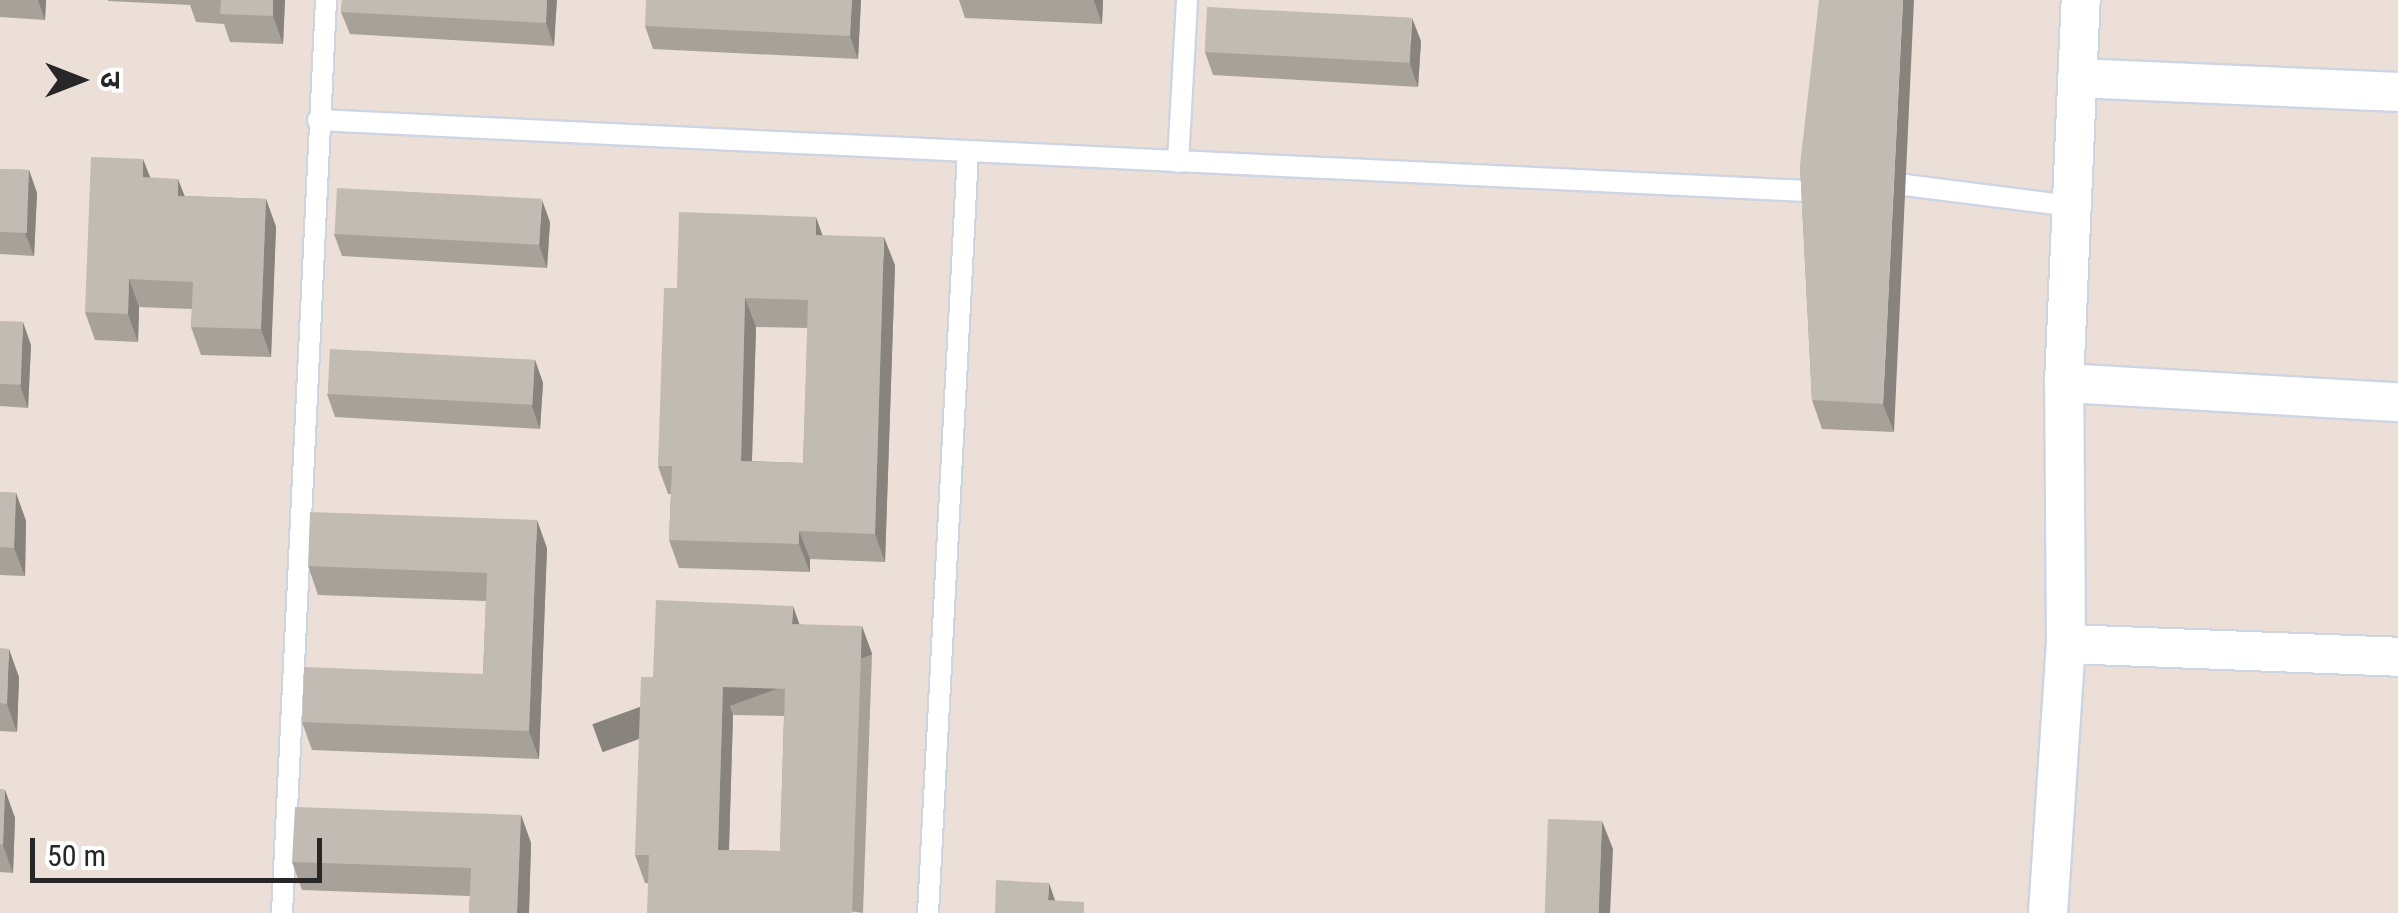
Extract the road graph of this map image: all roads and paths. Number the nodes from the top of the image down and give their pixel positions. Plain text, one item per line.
1 (326, 0) edge
2 (1186, 0) edge
3 (2081, 0) edge
4 (2078, 78) junction
5 (2398, 92) edge
6 (318, 120) junction
7 (968, 152) junction
8 (1178, 162) junction
9 (2072, 206) junction
10 (2064, 383) junction
11 (2398, 402) edge
12 (2066, 644) junction
13 (2398, 657) edge
14 (282, 913) edge
15 (928, 913) edge
16 (2048, 913) edge

1 - 6 lane
2 - 8 lane
3 - 4 street
4 - 5 street
4 - 9 street
6 - 7 lane
6 - 14 lane
7 - 8 lane
7 - 15 lane
8 - 9 lane
9 - 10 street
10 - 11 street
10 - 12 street
12 - 13 street
12 - 16 street

